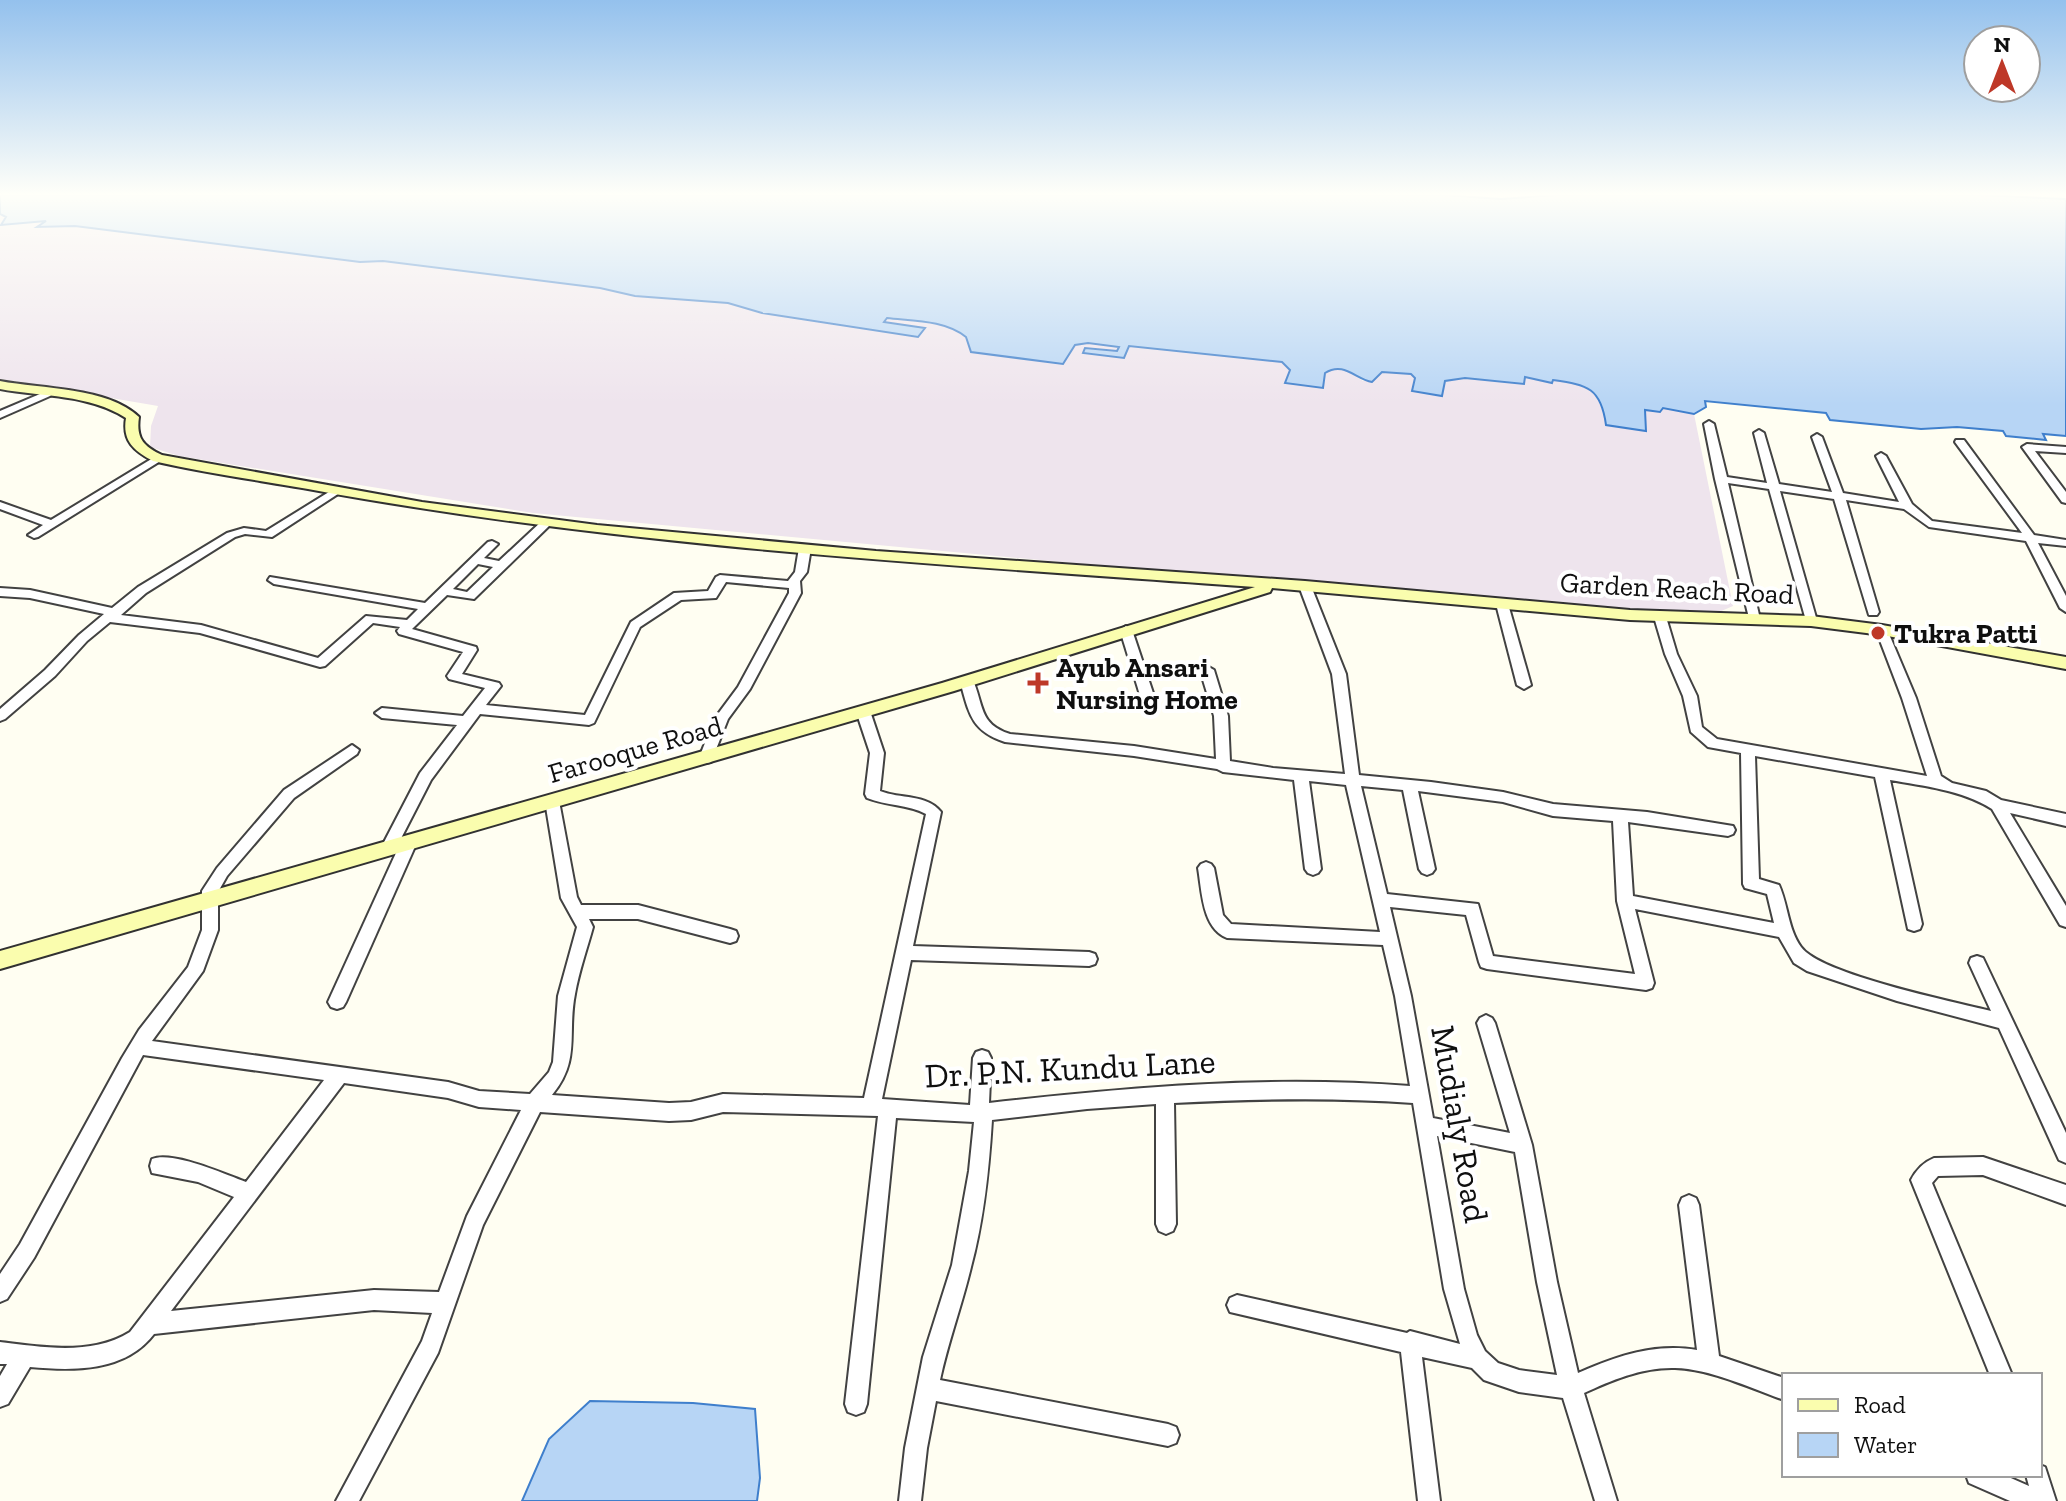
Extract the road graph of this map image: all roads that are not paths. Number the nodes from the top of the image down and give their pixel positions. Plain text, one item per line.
1 (0, 385) edge
2 (47, 394) junction
3 (0, 415) edge
4 (1709, 424) dead end
5 (1759, 433) dead end
6 (1817, 437) dead end
7 (1960, 442) dead end
8 (2064, 446) edge
9 (1881, 456) dead end
10 (158, 458) junction
11 (1720, 479) junction
12 (1772, 485) junction
13 (337, 490) junction
14 (1839, 497) junction
15 (2066, 500) edge
16 (0, 505) edge
17 (1907, 506) junction
18 (546, 523) junction
19 (52, 524) junction
20 (34, 535) dead end
21 (2027, 538) junction
22 (2066, 543) edge
23 (492, 544) dead end
24 (805, 548) junction
25 (476, 560) junction
26 (502, 565) junction
27 (274, 580) dead end
28 (794, 585) junction
29 (1283, 586) junction
30 (1305, 586) junction
31 (444, 591) junction
32 (0, 592) edge
33 (1502, 604) junction
34 (428, 607) junction
35 (2066, 608) edge
36 (1873, 612) dead end
37 (112, 616) junction
38 (1660, 617) junction
39 (1754, 619) junction
40 (1811, 621) junction
41 (410, 624) junction
42 (1126, 630) junction
43 (1882, 630) junction
44 (2066, 663) edge
45 (1207, 670) dead end
46 (967, 681) junction
47 (1524, 685) dead end
48 (1151, 708) dead end
49 (863, 711) junction
50 (382, 713) dead end
51 (471, 715) junction
52 (0, 716) edge
53 (352, 750) dead end
54 (1748, 751) junction
55 (706, 758) junction
56 (1223, 767) junction
57 (1881, 773) junction
58 (1301, 776) junction
59 (1352, 781) junction
60 (1941, 784) junction
61 (1409, 785) junction
62 (552, 801) junction
63 (1997, 805) junction
64 (1620, 816) junction
65 (2066, 820) edge
66 (1728, 830) dead end
67 (409, 842) junction
68 (389, 848) junction
69 (1206, 868) dead end
70 (1313, 869) dead end
71 (1427, 869) dead end
72 (210, 898) junction
73 (1380, 900) junction
74 (1625, 901) junction
75 (579, 912) junction
76 (2066, 920) edge
77 (1914, 924) dead end
78 (1787, 932) junction
79 (730, 936) dead end
80 (1389, 939) junction
81 (903, 953) junction
82 (1089, 959) dead end
83 (0, 960) edge
84 (1977, 963) dead end
85 (337, 1002) dead end
86 (2005, 1022) junction
87 (1486, 1023) dead end
88 (139, 1047) junction
89 (982, 1058) dead end
90 (340, 1074) junction
91 (1418, 1095) junction
92 (1165, 1097) junction
93 (535, 1102) junction
94 (880, 1108) junction
95 (982, 1112) junction
96 (1425, 1125) junction
97 (1523, 1145) junction
98 (2066, 1154) edge
99 (159, 1166) dead end
100 (247, 1192) junction
101 (2066, 1195) edge
102 (1689, 1205) dead end
103 (1166, 1224) dead end
104 (0, 1292) edge
105 (447, 1303) junction
106 (1237, 1305) dead end
107 (148, 1324) junction
108 (1410, 1342) junction
109 (0, 1353) edge
110 (25, 1355) junction
111 (1477, 1359) junction
112 (1709, 1363) junction
113 (2000, 1373) edge
114 (1571, 1388) junction
115 (1782, 1388) edge
116 (928, 1389) junction
117 (0, 1396) edge
118 (856, 1404) dead end
119 (1168, 1435) dead end
120 (1982, 1477) edge
121 (2038, 1477) edge
122 (347, 1501) edge
123 (910, 1501) edge
124 (1429, 1501) edge
125 (1606, 1501) edge
126 (2037, 1501) edge
127 (2045, 1501) edge

1 - 2 main road
2 - 3 street
2 - 10 main road
4 - 11 street
5 - 12 street
6 - 14 street
7 - 21 street
8 - 15 street
9 - 17 street
10 - 13 main road
10 - 19 street
11 - 12 street
11 - 39 street
12 - 14 street
12 - 40 street
13 - 18 main road
13 - 37 street
14 - 17 street
14 - 36 street
16 - 19 street
17 - 21 street
18 - 24 main road
18 - 26 street
19 - 20 street
21 - 22 street
21 - 35 street
23 - 25 street
24 - 28 street
24 - 29 main road
25 - 26 street
25 - 31 street
26 - 31 street
27 - 34 street
28 - 51 street
28 - 55 street
29 - 30 main road, Garden Reach Road
29 - 42 main road, Farooque Road
30 - 33 main road, Garden Reach Road
30 - 59 street, Mudialy Road
31 - 34 street
32 - 37 street
33 - 38 main road, Garden Reach Road
33 - 47 street
34 - 41 street
37 - 41 street
37 - 52 street
38 - 39 main road, Garden Reach Road
38 - 54 street
39 - 40 main road, Garden Reach Road
40 - 43 main road, Garden Reach Road
41 - 51 street
42 - 46 main road, Farooque Road
42 - 48 street
43 - 44 main road, Garden Reach Road
43 - 60 street
45 - 56 street
46 - 49 main road, Farooque Road
46 - 56 street
49 - 55 main road, Farooque Road
49 - 81 street
50 - 51 street
51 - 68 street
53 - 72 street
54 - 57 street
54 - 78 street
55 - 62 main road, Farooque Road
56 - 58 street
57 - 60 street
57 - 77 street
58 - 59 street
58 - 70 street
59 - 61 street
59 - 73 street, Mudialy Road
60 - 63 street
61 - 64 street
61 - 71 street
62 - 67 main road, Farooque Road
62 - 75 street
63 - 65 street
63 - 76 street
64 - 66 street
64 - 74 street
67 - 68 main road, Farooque Road
67 - 85 street
68 - 72 main road, Farooque Road
69 - 80 street
72 - 83 main road, Farooque Road
72 - 88 street
73 - 74 street
73 - 80 street, Mudialy Road
74 - 78 street
75 - 79 street
75 - 93 street
78 - 86 street
80 - 91 street, Mudialy Road
81 - 82 street
81 - 94 street
84 - 86 street
86 - 98 street
87 - 97 street
88 - 90 street, Dr. P.N. Kundu Lane
88 - 104 street
89 - 95 street
90 - 93 street, Dr. P.N. Kundu Lane
90 - 100 street
91 - 92 street, Dr. P.N. Kundu Lane
91 - 96 street, Mudialy Road
92 - 95 street, Dr. P.N. Kundu Lane
92 - 103 street
93 - 94 street, Dr. P.N. Kundu Lane
93 - 105 street
94 - 95 street, Dr. P.N. Kundu Lane
94 - 118 street
95 - 116 street
96 - 97 street
96 - 111 street, Mudialy Road
97 - 114 street
99 - 100 street
100 - 107 street
101 - 113 street
102 - 112 street
105 - 107 street
105 - 122 street
106 - 108 street
107 - 110 street
108 - 111 street
108 - 124 street
109 - 110 street
110 - 117 street
111 - 114 street
112 - 114 street
112 - 115 street
114 - 125 street
116 - 119 street
116 - 123 street
120 - 126 street
121 - 127 street

